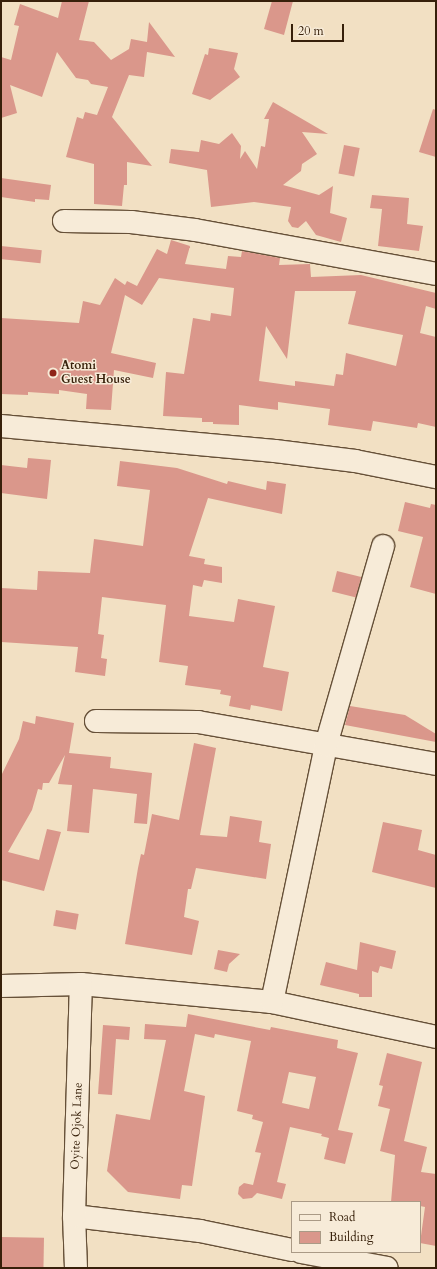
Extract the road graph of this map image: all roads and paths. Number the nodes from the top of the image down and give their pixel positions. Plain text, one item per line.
1 (64, 221) dead end
2 (436, 274) edge
3 (1, 426) edge
4 (436, 477) edge
5 (383, 546) dead end
6 (96, 721) dead end
7 (326, 745) junction
8 (436, 764) edge
9 (81, 984) junction
10 (1, 986) edge
11 (272, 1002) junction
12 (436, 1037) edge
13 (74, 1216) junction
14 (291, 1250) edge
15 (309, 1258) edge
16 (76, 1268) edge
17 (387, 1268) edge

1 - 2 street
3 - 4 street
5 - 7 street
6 - 7 street
7 - 8 street
7 - 11 street
9 - 10 street
9 - 11 street
9 - 13 street, Oyite Ojok Lane
11 - 12 street
13 - 14 street
13 - 16 street, Oyite Ojok Lane
15 - 17 street

